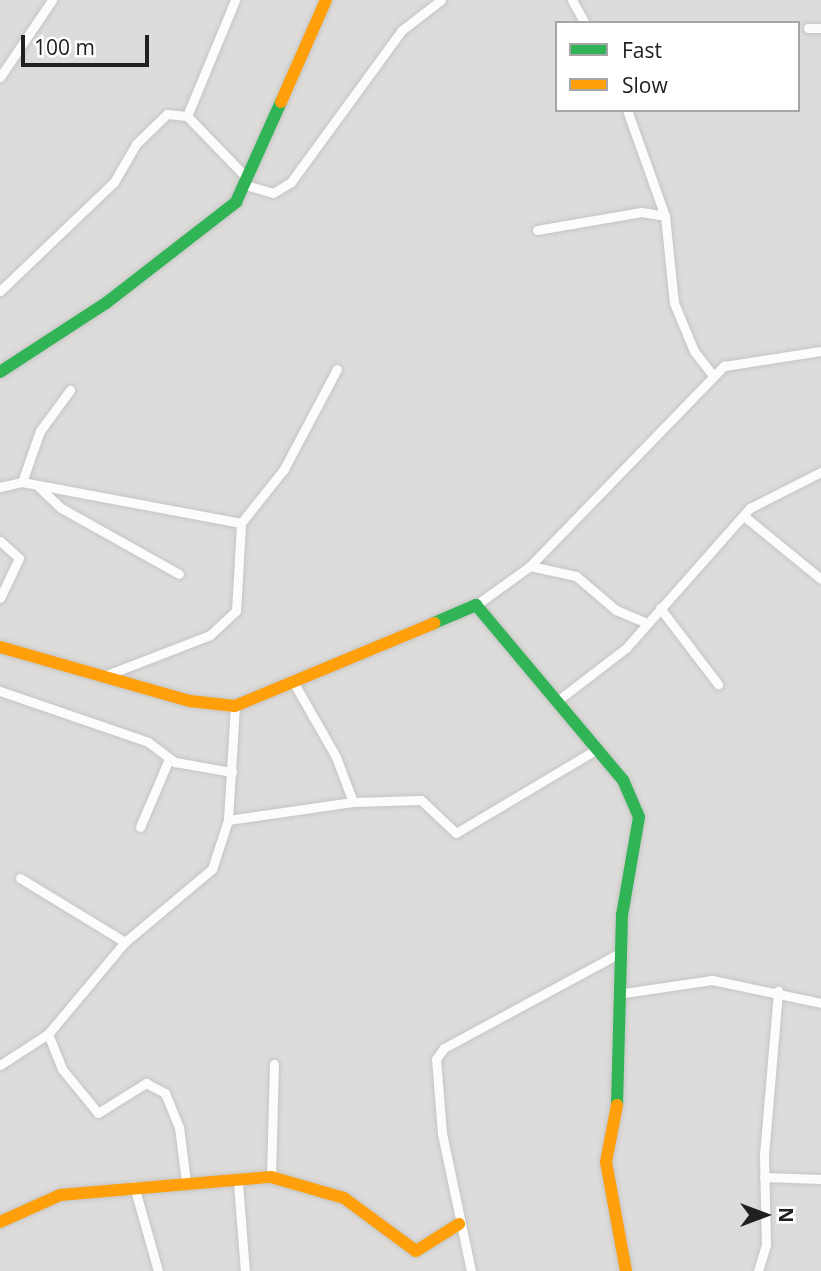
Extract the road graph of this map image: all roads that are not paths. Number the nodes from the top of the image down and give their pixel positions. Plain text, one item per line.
1 (52, 0) edge
2 (235, 0) edge
3 (326, 0) edge
4 (441, 0) edge
5 (572, 0) edge
6 (584, 21) edge
7 (808, 28) dead end
8 (821, 28) edge
9 (0, 77) edge
10 (628, 112) edge
11 (187, 116) junction
12 (244, 180) junction
13 (665, 216) junction
14 (537, 230) dead end
15 (0, 291) edge
16 (821, 351) edge
17 (337, 369) dead end
18 (0, 372) edge
19 (713, 376) junction
20 (70, 390) dead end
21 (821, 472) edge
22 (22, 482) junction
23 (0, 486) edge
24 (39, 487) junction
25 (744, 516) junction
26 (241, 523) junction
27 (0, 541) edge
28 (530, 566) junction
29 (179, 575) dead end
30 (821, 579) edge
31 (0, 598) edge
32 (476, 605) junction
33 (660, 608) junction
34 (644, 622) junction
35 (0, 647) edge
36 (100, 678) junction
37 (718, 684) dead end
38 (295, 685) junction
39 (0, 691) edge
40 (556, 701) junction
41 (235, 706) junction
42 (597, 749) junction
43 (169, 759) junction
44 (232, 772) junction
45 (352, 802) junction
46 (228, 820) junction
47 (140, 827) dead end
48 (20, 878) dead end
49 (125, 942) junction
50 (620, 953) junction
51 (778, 991) junction
52 (624, 993) junction
53 (821, 1003) edge
54 (48, 1034) junction
55 (274, 1064) dead end
56 (0, 1065) edge
57 (271, 1177) junction
58 (764, 1177) junction
59 (821, 1179) edge
60 (186, 1182) junction
61 (238, 1183) junction
62 (134, 1186) junction
63 (0, 1222) edge
64 (460, 1224) junction
65 (158, 1271) edge
66 (244, 1271) edge
67 (471, 1271) edge
68 (626, 1271) edge
69 (758, 1271) edge

1 - 9 street
2 - 11 street
3 - 12 street
4 - 12 street
5 - 6 street
7 - 8 street
10 - 13 street
11 - 12 street
11 - 15 street
12 - 18 street
13 - 14 street
13 - 19 street
16 - 19 street
17 - 26 street
19 - 28 street
20 - 22 street
21 - 25 street
22 - 23 street
22 - 24 street
24 - 26 street
24 - 29 street
25 - 30 street
25 - 33 street
26 - 36 street
27 - 31 street
28 - 32 street
28 - 34 street
32 - 38 street
32 - 40 street
33 - 34 street
33 - 37 street
34 - 40 street
35 - 36 street
36 - 41 street
38 - 41 street
38 - 45 street
39 - 43 street
40 - 42 street
41 - 44 street
42 - 45 street
42 - 50 street
43 - 44 street
43 - 47 street
44 - 46 street
45 - 46 street
46 - 49 street
48 - 49 street
49 - 54 street
50 - 52 street
50 - 64 street
51 - 52 street
51 - 53 street
51 - 58 street
52 - 68 street
54 - 56 street
54 - 60 street
55 - 57 street
57 - 61 street
57 - 64 street
58 - 59 street
58 - 69 street
60 - 61 street
60 - 62 street
61 - 66 street
62 - 63 street
62 - 65 street
64 - 67 street

